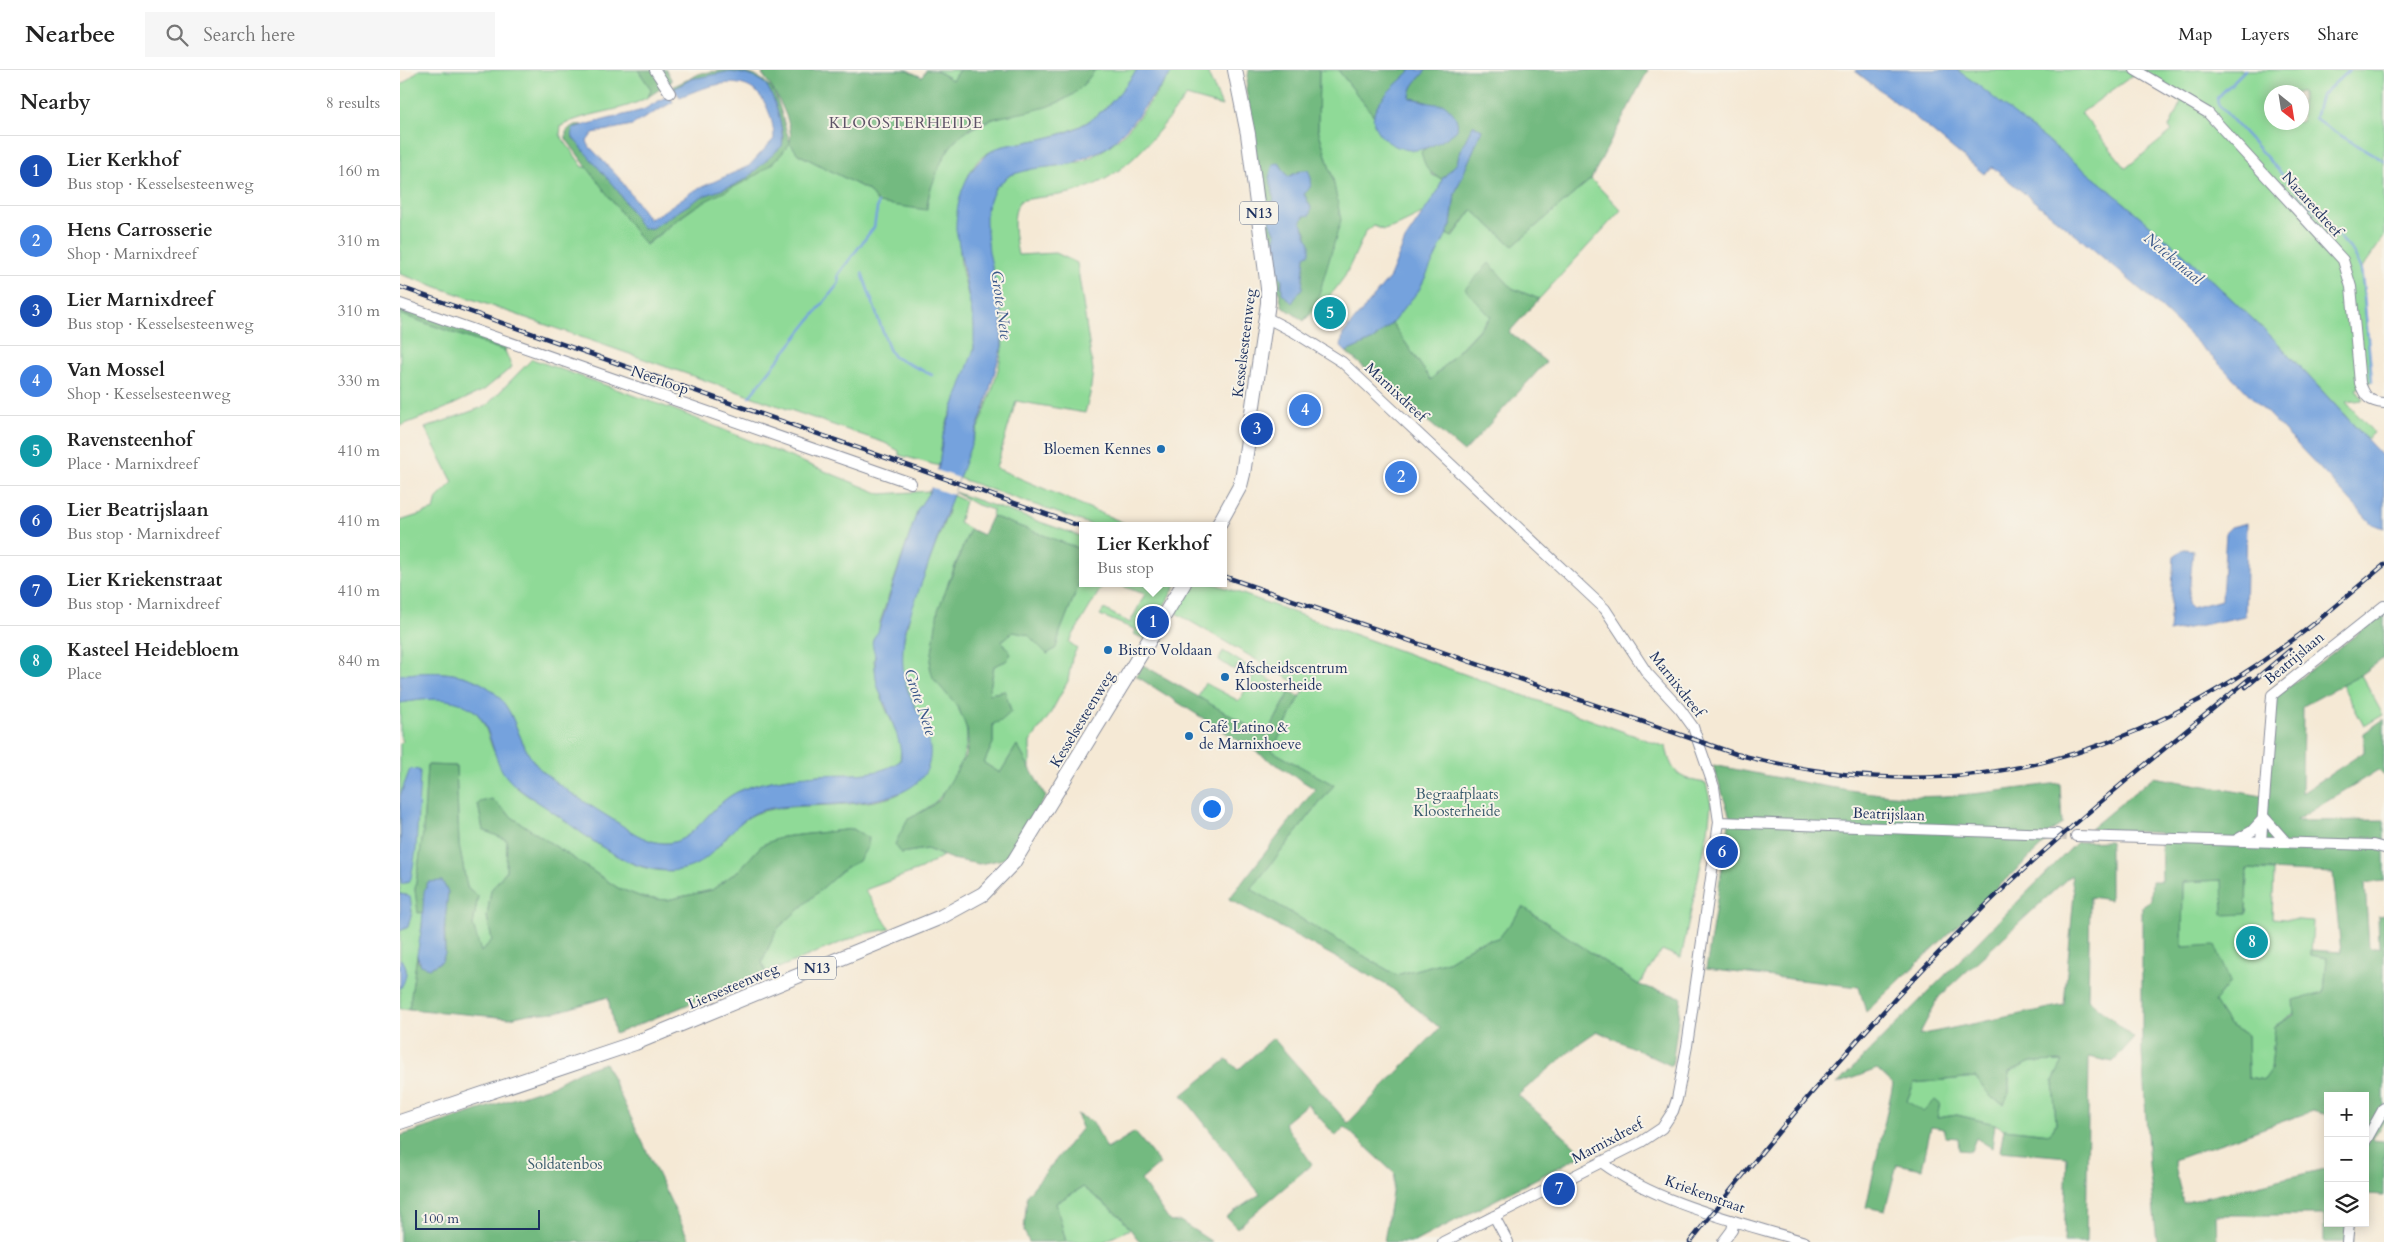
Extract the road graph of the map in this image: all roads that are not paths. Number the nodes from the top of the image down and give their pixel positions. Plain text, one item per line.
1 (655, 70) edge
2 (2135, 70) edge
3 (1238, 73) edge
4 (670, 93) dead end
5 (400, 304) edge
6 (1267, 318) junction
7 (2384, 403) edge
8 (911, 483) dead end
9 (1220, 522) edge
10 (1182, 587) edge
11 (2384, 606) edge
12 (2263, 818) junction
13 (1039, 820) joint
14 (1719, 822) junction
15 (2057, 834) tunnel mouth
16 (2076, 836) tunnel mouth
17 (2235, 841) junction
18 (2262, 841) junction
19 (2286, 842) junction
20 (2384, 848) edge
21 (2384, 1108) edge
22 (400, 1122) edge
23 (2368, 1137) edge
24 (1601, 1162) junction
25 (1494, 1216) junction
26 (1734, 1221) junction
27 (2349, 1227) edge
28 (1443, 1242) edge
29 (1508, 1242) edge
30 (1723, 1242) edge
31 (1805, 1242) edge
32 (2347, 1242) edge

1 - 4 street
2 - 7 street, Nazaretdreef
3 - 6 main road, Kesselsesteenweg / N13
5 - 8 street, Neerloop
6 - 9 main road, Kesselsesteenweg / N13
6 - 14 street, Marnixdreef
10 - 13 main road, Kesselsesteenweg / N13
11 - 12 street, Beatrijslaan
12 - 17 street
12 - 18 street, Beatrijslaan
12 - 19 street
13 - 22 main road, Liersesteenweg / N13
14 - 15 street, Beatrijslaan
14 - 24 street, Marnixdreef
16 - 17 street
17 - 18 street
18 - 19 street
19 - 20 street
21 - 23 street
24 - 25 street, Marnixdreef
24 - 26 street, Kriekenstraat
25 - 28 street, Marnixdreef
25 - 29 street
26 - 30 street
26 - 31 street, Kriekenstraat
27 - 32 street

